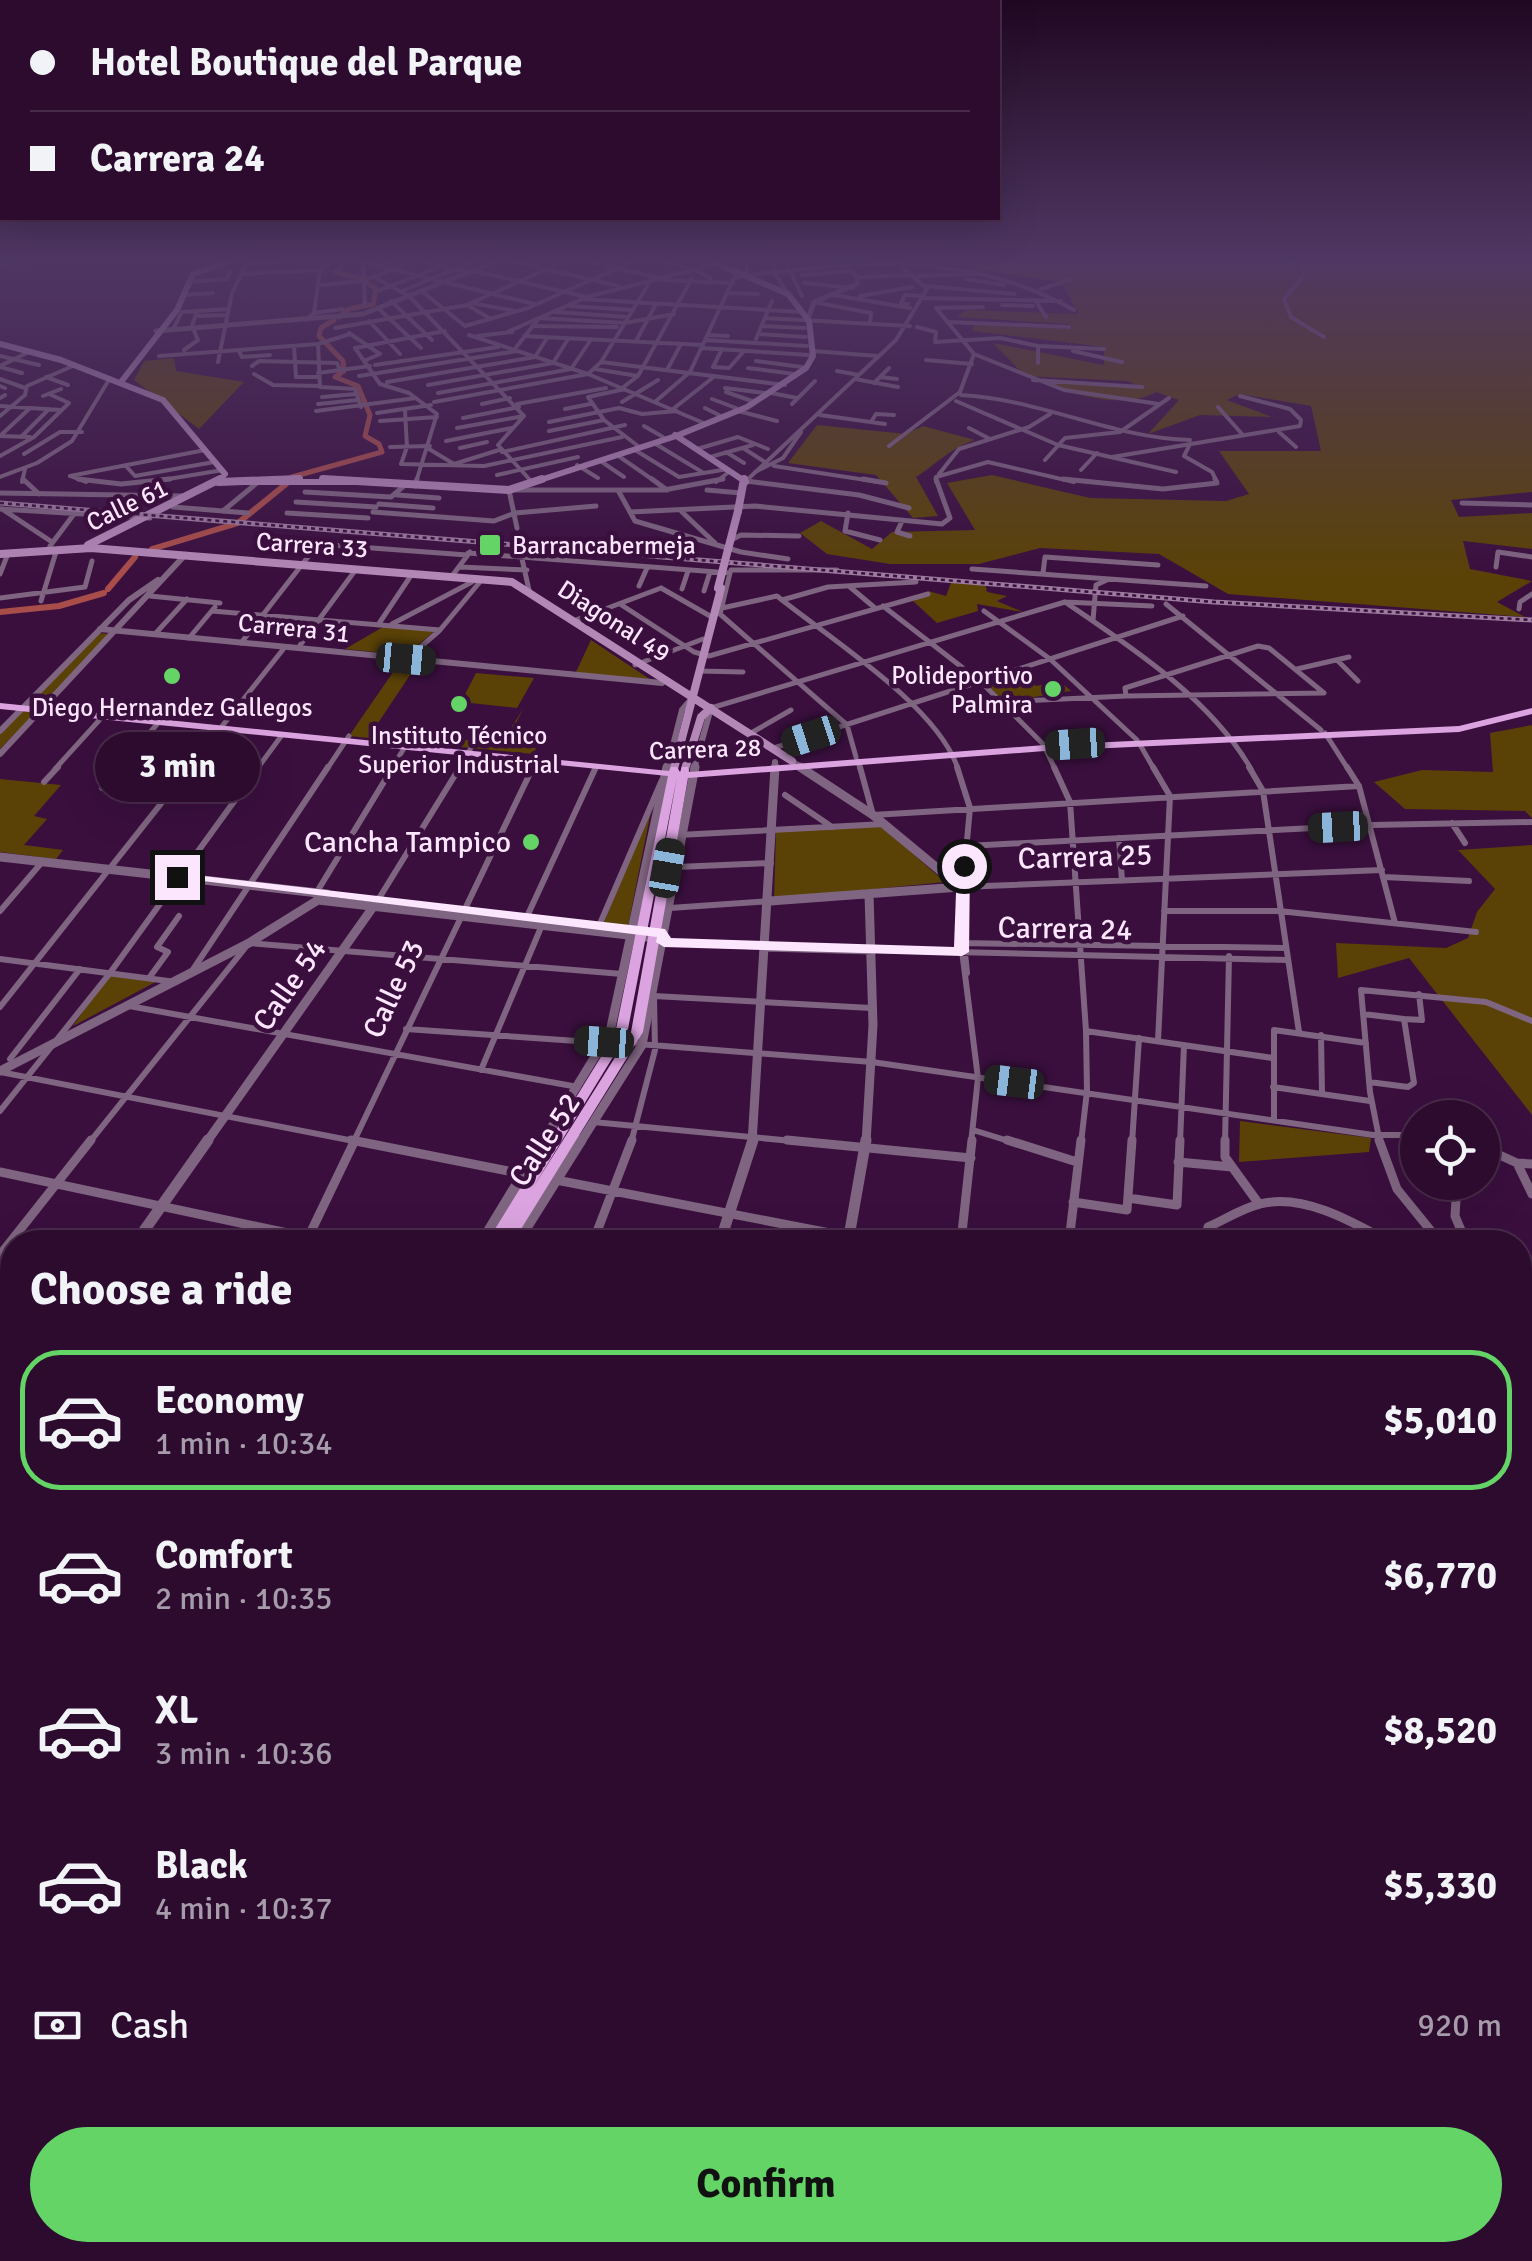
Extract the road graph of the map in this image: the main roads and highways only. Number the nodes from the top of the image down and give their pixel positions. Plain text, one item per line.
1 (76, 366) edge
2 (128, 366) edge
3 (802, 366) edge
4 (807, 366) edge
5 (794, 376) junction
6 (116, 380) junction
7 (768, 393) junction
8 (737, 410) junction
9 (704, 423) junction
10 (674, 435) junction
11 (636, 448) junction
12 (581, 463) junction
13 (221, 478) junction
14 (261, 479) junction
15 (368, 482) junction
16 (193, 496) junction
17 (147, 518) junction
18 (112, 536) junction
19 (85, 549) junction
20 (121, 550) junction
21 (2, 555) edge
22 (183, 557) junction
23 (301, 566) junction
24 (466, 578) junction
25 (719, 588) junction
26 (524, 590) junction
27 (721, 604) junction
28 (727, 621) road end
29 (703, 654) junction
30 (637, 664) junction
31 (691, 699) junction
32 (0, 704) edge
33 (43, 708) junction
34 (1532, 709) edge
35 (709, 710) junction
36 (222, 726) junction
37 (347, 738) junction
38 (469, 751) junction
39 (795, 763) junction
40 (775, 765) junction
41 (678, 772) junction
42 (539, 1177) junction
43 (501, 1230) edge
44 (512, 1230) edge

1 - 6 main road
2 - 6 main road
3 - 5 main road
4 - 5 main road
5 - 7 main road
6 - 13 main road
7 - 8 main road
7 - 8 main road
8 - 9 main road
8 - 9 main road
9 - 10 main road
10 - 11 main road
10 - 11 main road
10 - 25 main road, Calle 52, bridge
11 - 12 main road
11 - 12 main road
12 - 15 main road
13 - 14 main road
13 - 14 main road
13 - 16 main road, Calle 61
14 - 15 main road
14 - 15 main road
16 - 17 main road, Calle 61
16 - 17 main road, Calle 61
17 - 18 main road, Calle 61
17 - 19 main road, Calle 61
18 - 19 main road, Calle 61
18 - 20 main road
19 - 20 main road, Carrera 33
19 - 21 main road
19 - 22 main road, Carrera 33
20 - 22 main road, Carrera 33
22 - 23 main road, Carrera 33
23 - 24 main road, Carrera 33
23 - 24 main road, Carrera 33
24 - 26 main road, Carrera 33
25 - 27 main road, Calle 52
25 - 29 main road, Calle 52
26 - 30 main road, Diagonal 49
26 - 30 main road, Diagonal 49
27 - 28 main road
27 - 29 main road, Calle 52
29 - 31 main road, Calle 52
30 - 31 main road, Diagonal 49
30 - 31 main road, Diagonal 49
31 - 35 main road, Diagonal 49
31 - 41 main road, Calle 52
32 - 33 main road, Carrera 28
33 - 36 main road, Carrera 28
33 - 36 main road, Carrera 28
34 - 39 main road, Carrera 28
35 - 39 main road
35 - 40 main road
35 - 41 main road, Calle 52
36 - 37 main road, Carrera 28
36 - 37 main road, Carrera 28
37 - 38 main road, Carrera 28
37 - 38 main road, Carrera 28
38 - 41 main road, Carrera 28
38 - 41 main road, Carrera 28
39 - 40 main road, Carrera 28
40 - 41 main road, Carrera 28
41 - 42 main road, Calle 52
41 - 42 main road, Calle 52
42 - 43 main road, Calle 52
42 - 44 main road, Calle 52

